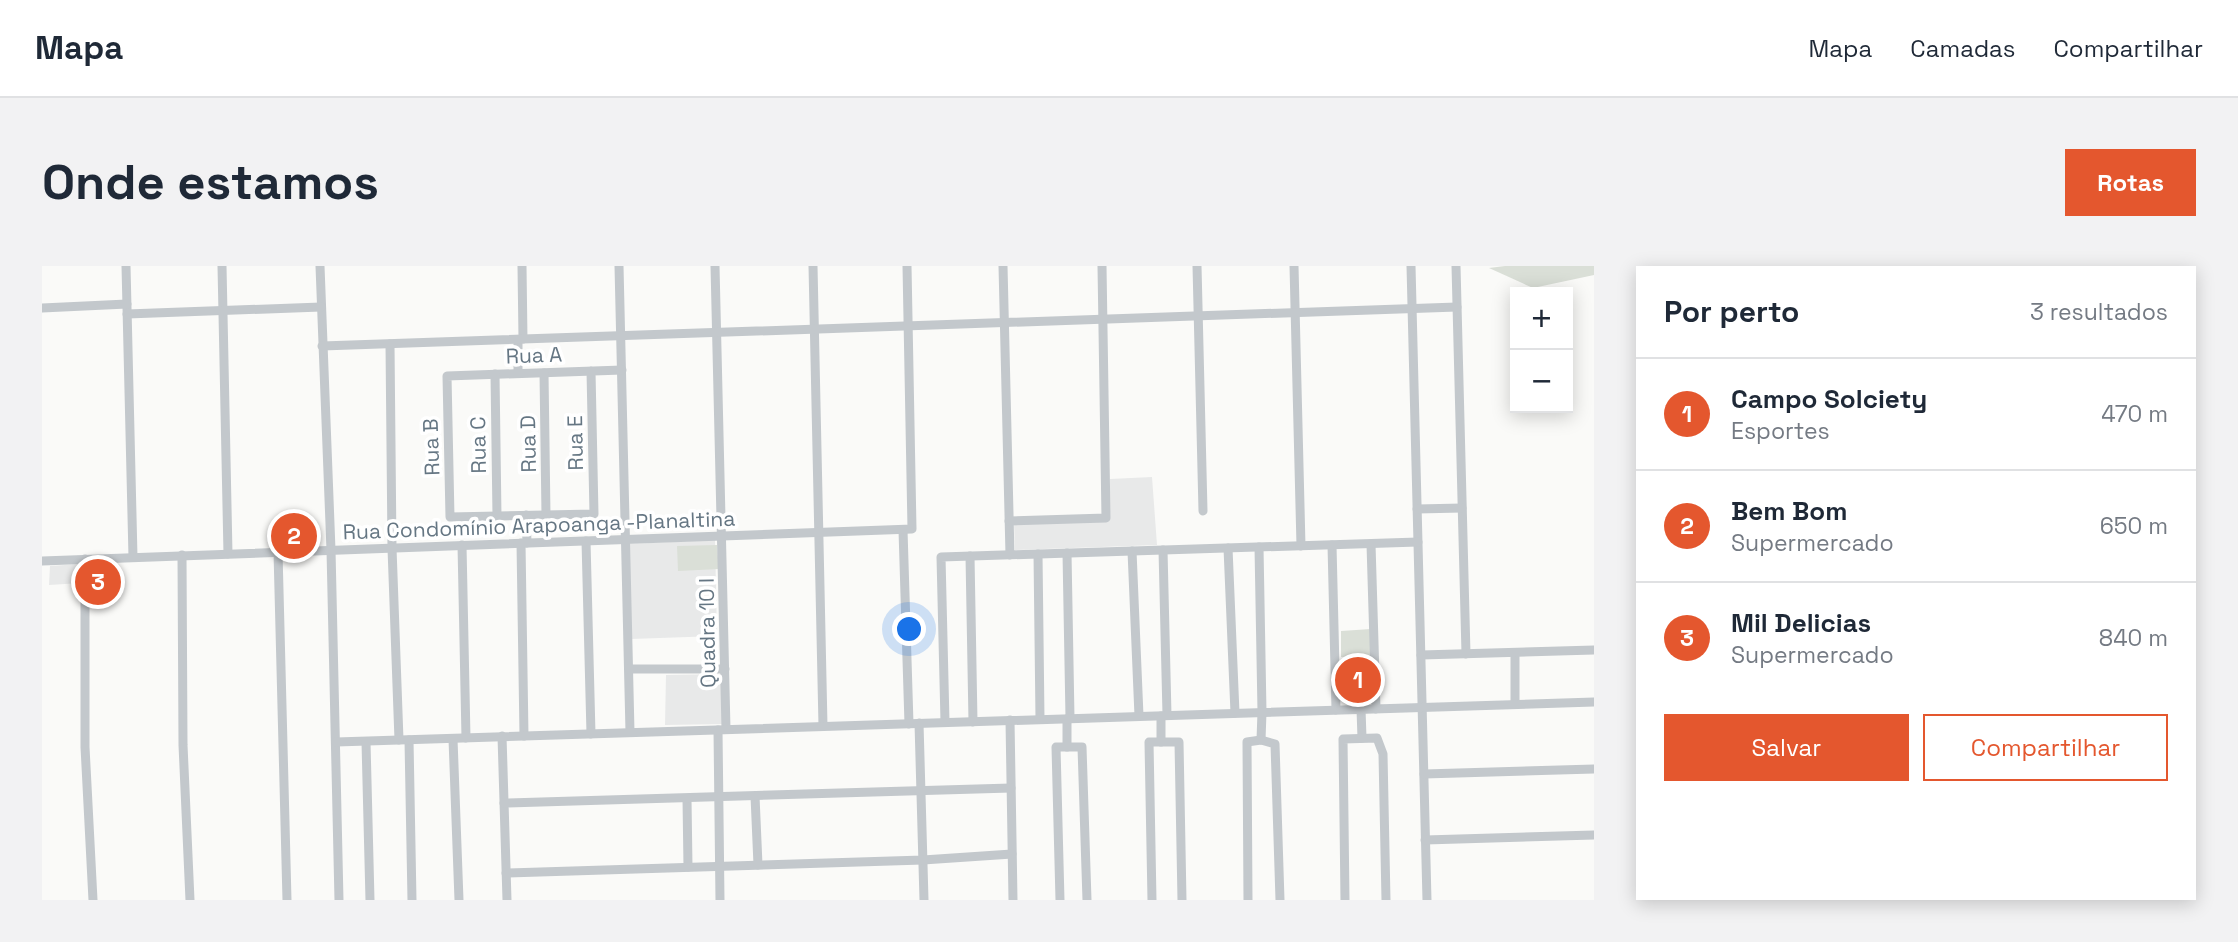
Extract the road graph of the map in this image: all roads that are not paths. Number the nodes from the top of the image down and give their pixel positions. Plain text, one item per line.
1 (126, 266) edge
2 (222, 266) edge
3 (320, 266) edge
4 (522, 266) edge
5 (619, 266) edge
6 (715, 266) edge
7 (813, 266) edge
8 (907, 266) edge
9 (1003, 266) edge
10 (1102, 266) edge
11 (1197, 266) edge
12 (1294, 266) edge
13 (1411, 266) edge
14 (1456, 266) edge
15 (127, 304) junction
16 (321, 307) junction
17 (1457, 307) junction
18 (42, 308) edge
19 (1412, 309) junction
20 (223, 311) junction
21 (1295, 313) junction
22 (127, 314) junction
23 (1198, 316) junction
24 (1103, 319) junction
25 (1004, 323) junction
26 (908, 326) junction
27 (814, 329) junction
28 (717, 333) junction
29 (621, 336) junction
30 (520, 340) junction
31 (390, 344) junction
32 (322, 346) junction
33 (622, 370) junction
34 (591, 371) junction
35 (518, 373) junction
36 (544, 373) junction
37 (495, 374) junction
38 (447, 376) joint
39 (1462, 508) junction
40 (1417, 509) junction
41 (1203, 511) dead end
42 (526, 515) junction
43 (546, 515) junction
44 (497, 516) junction
45 (1009, 521) junction
46 (908, 530) junction
47 (818, 533) junction
48 (722, 536) junction
49 (626, 539) junction
50 (586, 541) junction
51 (1418, 542) junction
52 (524, 543) junction
53 (1371, 544) junction
54 (462, 545) junction
55 (1332, 545) junction
56 (1301, 546) junction
57 (1259, 547) junction
58 (392, 548) junction
59 (1228, 548) junction
60 (331, 550) junction
61 (1163, 550) junction
62 (1132, 551) junction
63 (278, 552) junction
64 (1067, 553) junction
65 (228, 554) junction
66 (1038, 554) junction
67 (182, 555) junction
68 (1010, 555) junction
69 (970, 556) junction
70 (133, 557) junction
71 (85, 559) junction
72 (42, 561) edge
73 (1594, 650) edge
74 (1514, 653) junction
75 (1465, 654) junction
76 (1421, 655) junction
77 (629, 669) junction
78 (725, 669) junction
79 (1594, 702) edge
80 (1515, 704) junction
81 (1422, 707) junction
82 (1361, 709) junction
83 (1376, 709) junction
84 (1336, 710) junction
85 (1262, 712) junction
86 (1235, 713) junction
87 (1164, 715) junction
88 (1139, 716) junction
89 (1068, 718) junction
90 (1040, 719) junction
91 (1010, 720) junction
92 (945, 722) junction
93 (973, 722) junction
94 (909, 723) junction
95 (919, 723) junction
96 (823, 726) junction
97 (722, 729) junction
98 (630, 732) junction
99 (591, 734) junction
100 (502, 736) junction
101 (524, 736) junction
102 (466, 738) junction
103 (1362, 738) junction
104 (453, 739) junction
105 (404, 740) junction
106 (1261, 740) junction
107 (336, 742) junction
108 (366, 742) junction
109 (1161, 742) junction
110 (1068, 747) junction
111 (1594, 769) edge
112 (1424, 774) junction
113 (1011, 788) junction
114 (921, 791) junction
115 (755, 796) junction
116 (719, 797) junction
117 (687, 799) junction
118 (504, 803) junction
119 (1594, 835) edge
120 (1425, 840) junction
121 (1012, 853) junction
122 (923, 860) junction
123 (758, 865) junction
124 (720, 866) junction
125 (688, 867) junction
126 (506, 873) junction
127 (93, 900) edge
128 (190, 900) edge
129 (288, 900) edge
130 (339, 900) edge
131 (370, 900) edge
132 (412, 900) edge
133 (459, 900) edge
134 (507, 900) edge
135 (720, 900) edge
136 (924, 900) edge
137 (1013, 900) edge
138 (1059, 900) edge
139 (1087, 900) edge
140 (1152, 900) edge
141 (1182, 900) edge
142 (1248, 900) edge
143 (1280, 900) edge
144 (1345, 900) edge
145 (1387, 900) edge
146 (1427, 900) edge

1 - 15 street
2 - 20 street
3 - 16 street
4 - 30 street
5 - 29 street
6 - 28 street, Quadra 10 I
7 - 27 street
8 - 26 street
9 - 25 street
10 - 24 street
11 - 23 street
12 - 21 street
13 - 19 street
14 - 17 street
15 - 18 street
15 - 22 street
16 - 20 street
16 - 32 street
17 - 19 street
17 - 39 street
19 - 21 street
19 - 40 street
20 - 22 street
20 - 65 street
21 - 23 street
21 - 56 street
22 - 70 street
23 - 24 street
23 - 41 street
24 - 25 street
24 - 45 street
25 - 26 street
25 - 45 street
26 - 27 street
26 - 46 street
27 - 28 street
27 - 47 street
28 - 29 street
28 - 48 street, Quadra 10 I
29 - 30 street
29 - 33 street
30 - 31 street
30 - 35 street
31 - 32 street
31 - 58 street
32 - 60 street
33 - 34 street, Rua A
33 - 49 street
34 - 36 street, Rua A
34 - 43 street, Rua E
35 - 36 street, Rua A
35 - 37 street, Rua A
36 - 43 street, Rua D
37 - 38 street, Rua A
37 - 44 street, Rua C
38 - 44 street, Rua B
39 - 40 street
39 - 75 street
40 - 51 street
42 - 43 street
42 - 44 street
42 - 52 street
45 - 68 street
46 - 47 street, Rua Condomínio Arapoanga -Planaltina
46 - 94 street
47 - 48 street, Rua Condomínio Arapoanga -Planaltina
47 - 96 street
48 - 49 street, Rua Condomínio Arapoanga -Planaltina
48 - 78 street, Quadra 10 I
49 - 50 street, Rua Condomínio Arapoanga -Planaltina
49 - 77 street
50 - 52 street, Rua Condomínio Arapoanga -Planaltina
50 - 99 street
51 - 53 street
51 - 76 street
52 - 54 street, Rua Condomínio Arapoanga -Planaltina
52 - 101 street
53 - 55 street
53 - 83 street
54 - 58 street, Rua Condomínio Arapoanga -Planaltina
54 - 102 street
55 - 56 street
55 - 84 street
56 - 57 street
57 - 59 street
57 - 85 street
58 - 60 street, Rua Condomínio Arapoanga -Planaltina
58 - 105 street
59 - 61 street
59 - 86 street
60 - 63 street, Rua Condomínio Arapoanga -Planaltina
60 - 107 street
61 - 62 street
61 - 87 street
62 - 64 street
62 - 88 street
63 - 65 street, Rua Condomínio Arapoanga -Planaltina
63 - 129 street
64 - 66 street
64 - 89 street
65 - 67 street, Rua Condomínio Arapoanga -Planaltina
66 - 68 street
66 - 90 street
67 - 70 street, Rua Condomínio Arapoanga -Planaltina
67 - 128 street
68 - 69 street
69 - 92 street
69 - 93 street
70 - 71 street, Rua Condomínio Arapoanga -Planaltina
71 - 72 street, Rua Condomínio Arapoanga -Planaltina
71 - 127 street
73 - 74 street
74 - 75 street
74 - 80 street
75 - 76 street
76 - 81 street
77 - 78 street
77 - 98 street
78 - 97 street, Quadra 10 I
79 - 80 street
80 - 81 street
81 - 83 street
81 - 112 street
82 - 83 street
82 - 84 street
82 - 103 street
84 - 85 street
85 - 86 street
85 - 106 street
86 - 87 street
87 - 88 street
87 - 109 street
88 - 89 street
89 - 90 street
89 - 110 street
90 - 91 street
91 - 93 street
91 - 113 street
92 - 93 street
92 - 95 street
94 - 95 street
94 - 96 street
95 - 114 street
96 - 97 street
97 - 98 street
97 - 116 street, Quadra 10 I
98 - 99 street
99 - 101 street
100 - 101 street
100 - 102 street
100 - 118 street
102 - 104 street
103 - 144 street
103 - 145 street
104 - 105 street
104 - 133 street
105 - 108 street
105 - 132 street
106 - 142 street
106 - 143 street
107 - 108 street
107 - 130 street
108 - 131 street
109 - 140 street
109 - 141 street
110 - 138 street
110 - 139 street
111 - 112 street
112 - 120 street
113 - 114 street
113 - 121 street
114 - 115 street
114 - 122 street
115 - 116 street
115 - 123 street
116 - 117 street
116 - 124 street, Quadra 10 I
117 - 118 street
117 - 125 street
118 - 126 street
119 - 120 street
120 - 146 street
121 - 122 street
121 - 137 street
122 - 123 street
122 - 136 street
123 - 124 street
124 - 125 street
124 - 135 street, Quadra 10 I
125 - 126 street
126 - 134 street

